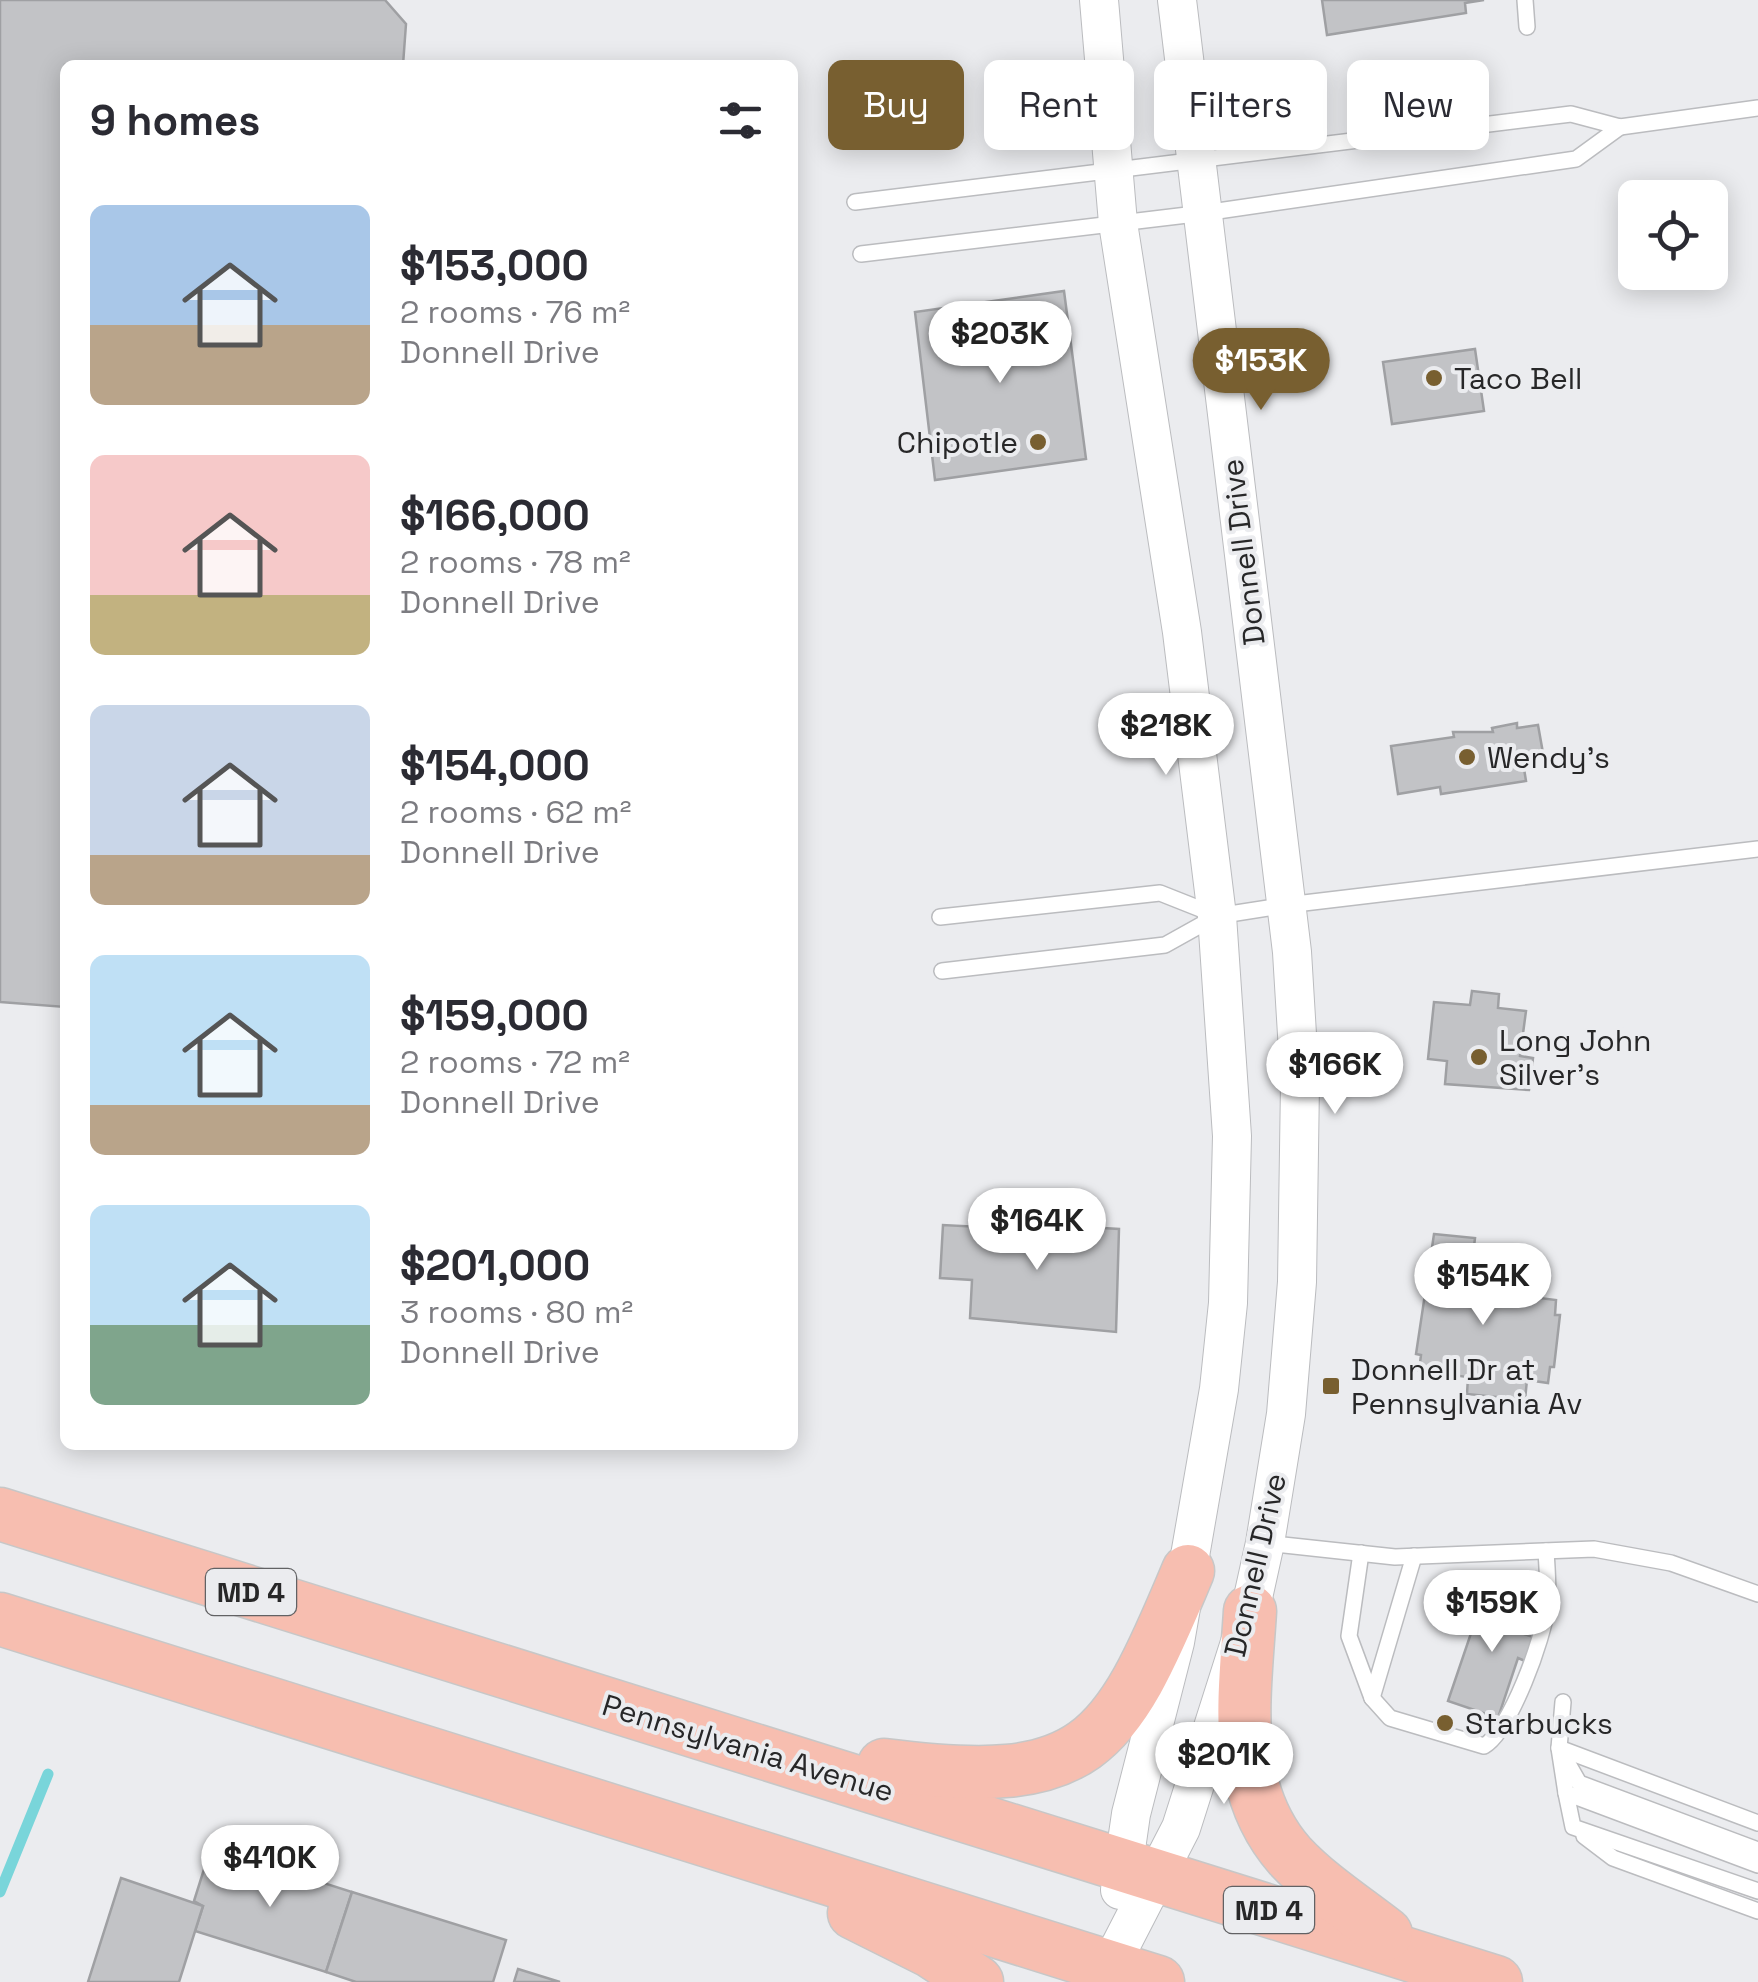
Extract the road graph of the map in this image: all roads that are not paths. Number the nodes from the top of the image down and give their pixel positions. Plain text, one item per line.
1 (1099, 0) edge
2 (1177, 0) edge
3 (1525, 0) edge
4 (1526, 28) dead end
5 (1758, 108) edge
6 (1620, 126) junction
7 (1197, 162) junction
8 (1114, 172) junction
9 (855, 202) dead end
10 (1204, 214) junction
11 (1118, 223) junction
12 (861, 254) dead end
13 (1758, 849) edge
14 (1288, 905) junction
15 (1217, 916) junction
16 (940, 917) dead end
17 (942, 971) dead end
18 (0, 1514) edge
19 (1265, 1543) junction
20 (1546, 1551) junction
21 (1361, 1553) junction
22 (1414, 1556) junction
23 (1188, 1571) junction
24 (1758, 1594) edge
25 (1250, 1611) junction
26 (0, 1619) edge
27 (1372, 1698) junction
28 (1563, 1702) dead end
29 (1559, 1748) junction
30 (748, 1749) junction
31 (1566, 1793) junction
32 (1758, 1823) edge
33 (1573, 1827) junction
34 (714, 1843) junction
35 (1758, 1850) edge
36 (1758, 1865) edge
37 (1141, 1870) junction
38 (1758, 1891) edge
39 (1758, 1911) edge
40 (1415, 1956) junction
41 (1134, 1974) edge
42 (978, 1982) edge
43 (1496, 1982) edge

1 - 8 street, Donnell Drive
2 - 7 street, Donnell Drive
3 - 4 lane
5 - 6 lane
6 - 7 lane
6 - 10 lane
7 - 8 lane
7 - 10 street, Donnell Drive
8 - 9 lane
8 - 11 street, Donnell Drive
10 - 11 lane
10 - 14 street, Donnell Drive
11 - 12 lane
11 - 15 street, Donnell Drive
13 - 14 lane
14 - 15 lane
14 - 19 street, Donnell Drive
15 - 16 lane
15 - 17 lane
15 - 23 street, Donnell Drive
18 - 30 highway, Pennsylvania Avenue / MD 4
19 - 21 lane
19 - 25 street, Donnell Drive
20 - 22 lane
20 - 24 lane
20 - 27 lane
21 - 22 lane
21 - 27 lane
22 - 27 lane
23 - 30 highway
23 - 37 street, Donnell Drive
25 - 37 street, Donnell Drive
25 - 40 highway
26 - 34 highway
28 - 29 lane
29 - 31 lane
29 - 32 lane
29 - 35 lane
30 - 37 highway, Pennsylvania Avenue / MD 4
31 - 33 lane
31 - 36 lane
33 - 38 lane
33 - 39 lane
34 - 41 highway
34 - 42 highway
37 - 40 highway, Pennsylvania Avenue / MD 4
37 - 41 street, Donnell Drive
40 - 43 highway, Pennsylvania Avenue / MD 4

